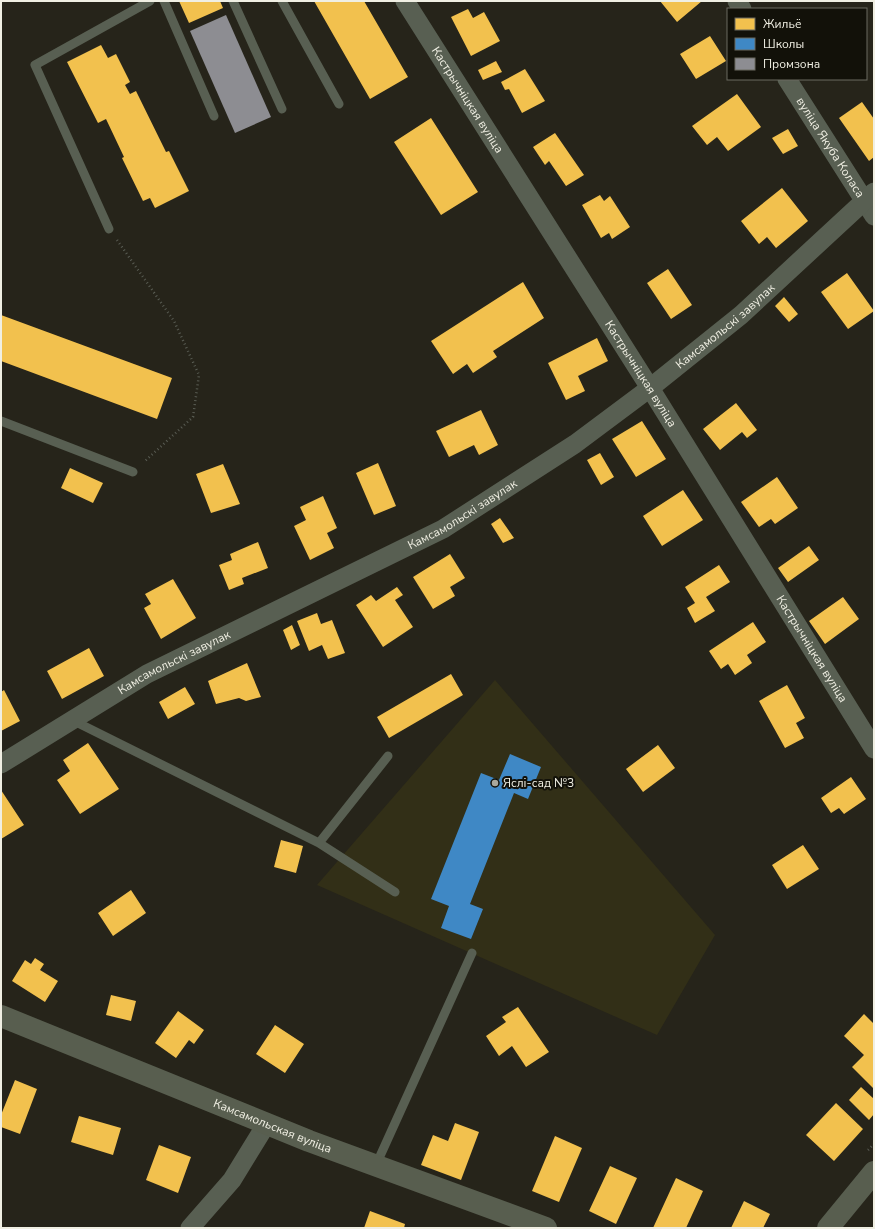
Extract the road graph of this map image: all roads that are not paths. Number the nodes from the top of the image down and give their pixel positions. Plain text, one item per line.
1 (150, 1) edge
2 (164, 1) edge
3 (233, 1) edge
4 (282, 1) edge
5 (405, 1) edge
6 (788, 80) edge
7 (339, 104) dead end
8 (282, 109) dead end
9 (214, 116) dead end
10 (869, 196) edge
11 (874, 216) edge
12 (109, 229) road end
13 (650, 388) junction
14 (1, 421) edge
15 (133, 472) road end
16 (72, 720) junction
17 (874, 749) edge
18 (388, 756) dead end
19 (1, 764) edge
20 (320, 843) junction
21 (395, 892) dead end
22 (472, 953) dead end
23 (1, 1016) edge
24 (267, 1123) junction
25 (376, 1165) junction
26 (874, 1172) edge
27 (190, 1228) edge
28 (546, 1228) edge
29 (828, 1228) edge

1 - 12 lane
2 - 9 lane
3 - 8 lane
4 - 7 lane
5 - 13 street, Кастрычніцкая вуліца
6 - 10 street, вуліца Якуба Коласа
10 - 11 street, вуліца Якуба Коласа
10 - 13 street, Камсамольскі завулак
13 - 16 street, Камсамольскі завулак
13 - 17 street, Кастрычніцкая вуліца
14 - 15 lane
16 - 19 street, Камсамольскі завулак
16 - 20 lane
18 - 20 lane
20 - 21 lane
22 - 25 lane
23 - 24 main road, Камсамольская вуліца
24 - 25 main road, Камсамольская вуліца
24 - 27 street
25 - 28 main road, Камсамольская вуліца
26 - 29 main road

